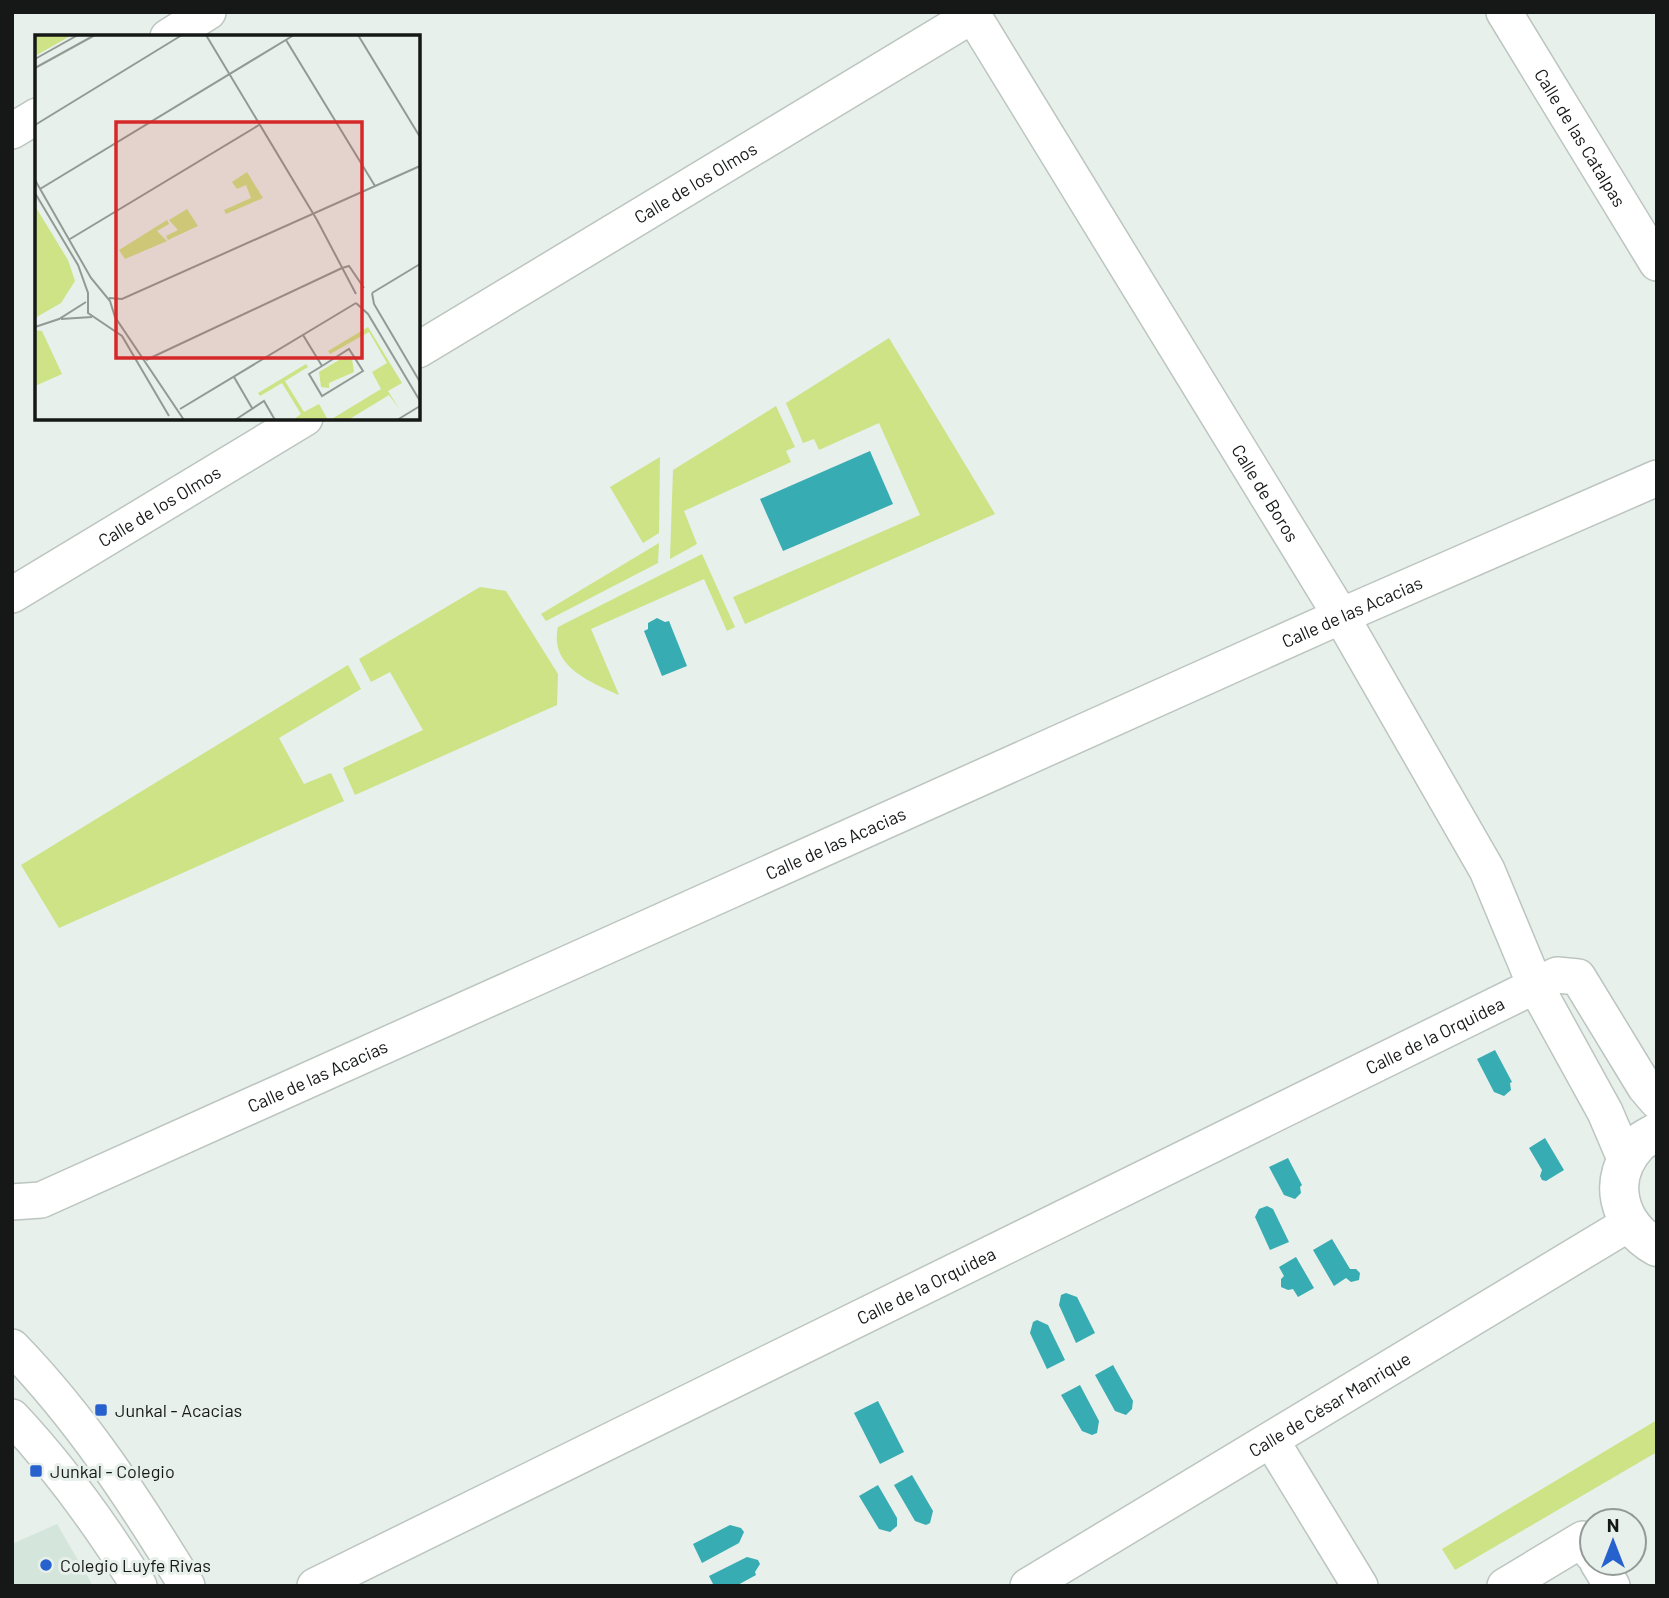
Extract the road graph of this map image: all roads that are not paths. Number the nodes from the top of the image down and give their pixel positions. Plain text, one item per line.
1 (208, 12) edge
2 (1504, 12) edge
3 (972, 14) edge
4 (171, 35) edge
5 (35, 117) edge
6 (12, 131) edge
7 (1657, 263) edge
8 (420, 349) edge
9 (301, 420) edge
10 (1657, 478) edge
11 (12, 595) edge
12 (1341, 616) junction
13 (1535, 985) junction
14 (1657, 1101) edge
15 (1657, 1132) edge
16 (1626, 1161) junction
17 (12, 1202) edge
18 (1643, 1235) edge
19 (12, 1347) edge
20 (12, 1417) edge
21 (1271, 1440) junction
22 (1578, 1542) edge
23 (139, 1586) edge
24 (187, 1586) edge
25 (314, 1586) edge
26 (1028, 1586) edge
27 (1360, 1586) edge
28 (1505, 1586) edge

1 - 4 street
2 - 7 street, Calle de las Catalpas
3 - 8 street, Calle de los Olmos
3 - 12 street, Calle de Boros
5 - 6 street
9 - 11 street, Calle de los Olmos
10 - 12 street, Calle de las Acacias
12 - 13 street, Calle de Boros
12 - 17 street, Calle de las Acacias
13 - 14 street, Calle de la Orquidea
13 - 16 street, Calle de Boros
13 - 25 street, Calle de la Orquidea
15 - 16 street
16 - 18 street
18 - 21 street, Calle de César Manrique
19 - 24 street
20 - 23 street
21 - 26 street, Calle de César Manrique
21 - 27 street
22 - 28 street

